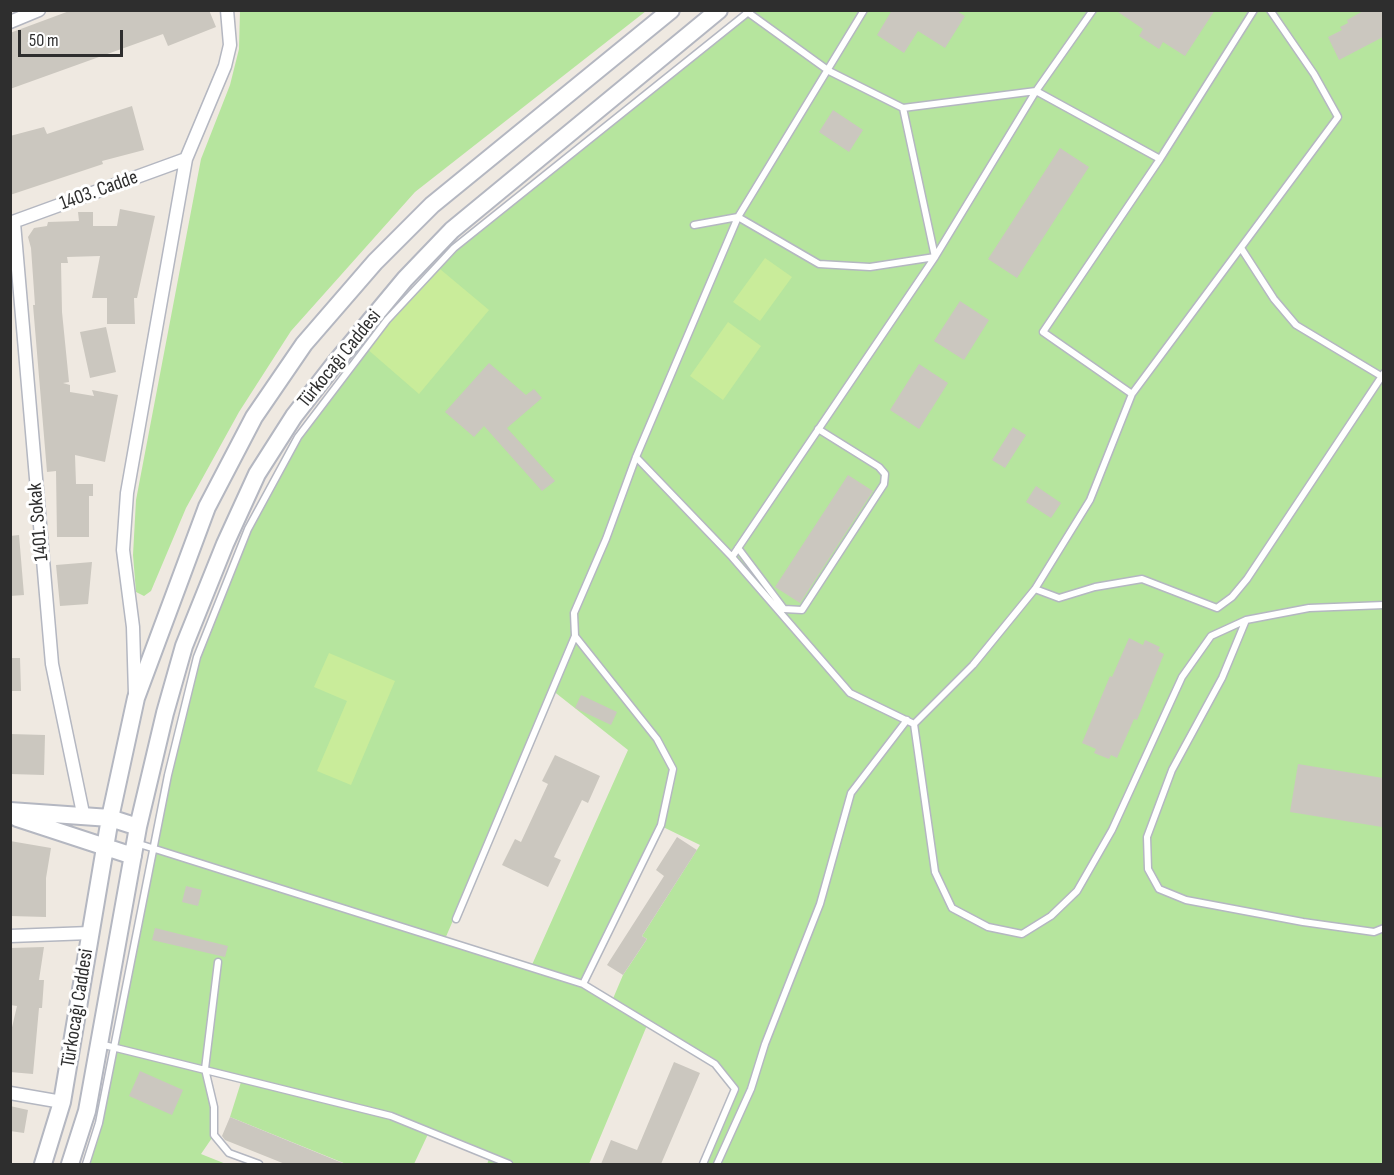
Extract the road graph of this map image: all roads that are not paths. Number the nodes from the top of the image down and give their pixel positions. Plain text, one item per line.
1 (39, 10) edge
2 (226, 10) edge
3 (671, 10) edge
4 (719, 10) edge
5 (864, 10) edge
6 (1093, 10) edge
7 (1254, 10) edge
8 (1270, 10) edge
9 (748, 11) edge
10 (10, 22) edge
11 (829, 71) junction
12 (1036, 91) junction
13 (903, 108) junction
14 (186, 159) junction
15 (1160, 159) junction
16 (738, 217) junction
17 (12, 223) edge
18 (694, 225) dead end
19 (1241, 248) junction
20 (935, 257) junction
21 (1382, 374) edge
22 (1132, 394) junction
23 (819, 429) junction
24 (636, 457) junction
25 (738, 548) junction
26 (732, 557) junction
27 (1035, 589) junction
28 (1383, 604) edge
29 (1246, 620) junction
30 (575, 636) junction
31 (135, 698) junction
32 (907, 720) junction
33 (914, 724) junction
34 (10, 813) edge
35 (84, 818) junction
36 (110, 818) junction
37 (136, 842) junction
38 (154, 848) junction
39 (105, 849) junction
40 (456, 919) dead end
41 (1383, 928) edge
42 (90, 933) junction
43 (10, 936) edge
44 (218, 962) dead end
45 (583, 984) junction
46 (107, 1046) junction
47 (205, 1069) junction
48 (10, 1093) edge
49 (62, 1102) junction
50 (490, 1157) junction
51 (43, 1164) edge
52 (70, 1164) edge
53 (86, 1164) edge
54 (259, 1164) edge
55 (487, 1164) edge
56 (509, 1164) edge
57 (703, 1164) edge
58 (717, 1164) edge

1 - 10 street
2 - 14 street
3 - 31 main road, Türkocağı Caddesi
4 - 37 main road, Türkocağı Caddesi
5 - 11 lane
6 - 12 lane
7 - 15 lane
8 - 19 lane
9 - 11 lane
9 - 38 lane
11 - 13 lane
11 - 16 lane
12 - 13 lane
12 - 15 lane
12 - 20 lane
13 - 20 lane
14 - 17 street, 1403. Cadde
14 - 31 street
15 - 22 lane
16 - 18 lane
16 - 20 lane
16 - 24 lane
17 - 35 street, 1401. Sokak
19 - 21 lane
19 - 22 lane
20 - 23 lane
21 - 27 lane
22 - 27 lane
23 - 25 lane
23 - 25 lane
24 - 26 lane
24 - 30 lane
25 - 26 lane
26 - 32 lane
27 - 33 lane
28 - 29 lane
29 - 33 lane
29 - 41 lane
30 - 40 lane
30 - 45 lane
31 - 36 main road, Türkocağı Caddesi
32 - 33 lane
32 - 58 lane
34 - 35 main road
34 - 39 main road
35 - 36 main road
36 - 37 main road
36 - 39 main road, Türkocağı Caddesi
37 - 38 lane
37 - 39 main road
37 - 46 main road, Türkocağı Caddesi
38 - 45 lane
38 - 46 lane
39 - 42 main road, Türkocağı Caddesi
42 - 43 street
42 - 49 main road, Türkocağı Caddesi
44 - 47 lane
45 - 57 lane
46 - 47 lane
46 - 52 main road, Türkocağı Caddesi
46 - 53 lane
47 - 50 lane
47 - 54 lane
48 - 49 street
49 - 51 main road, Türkocağı Caddesi
50 - 55 lane
50 - 56 lane

